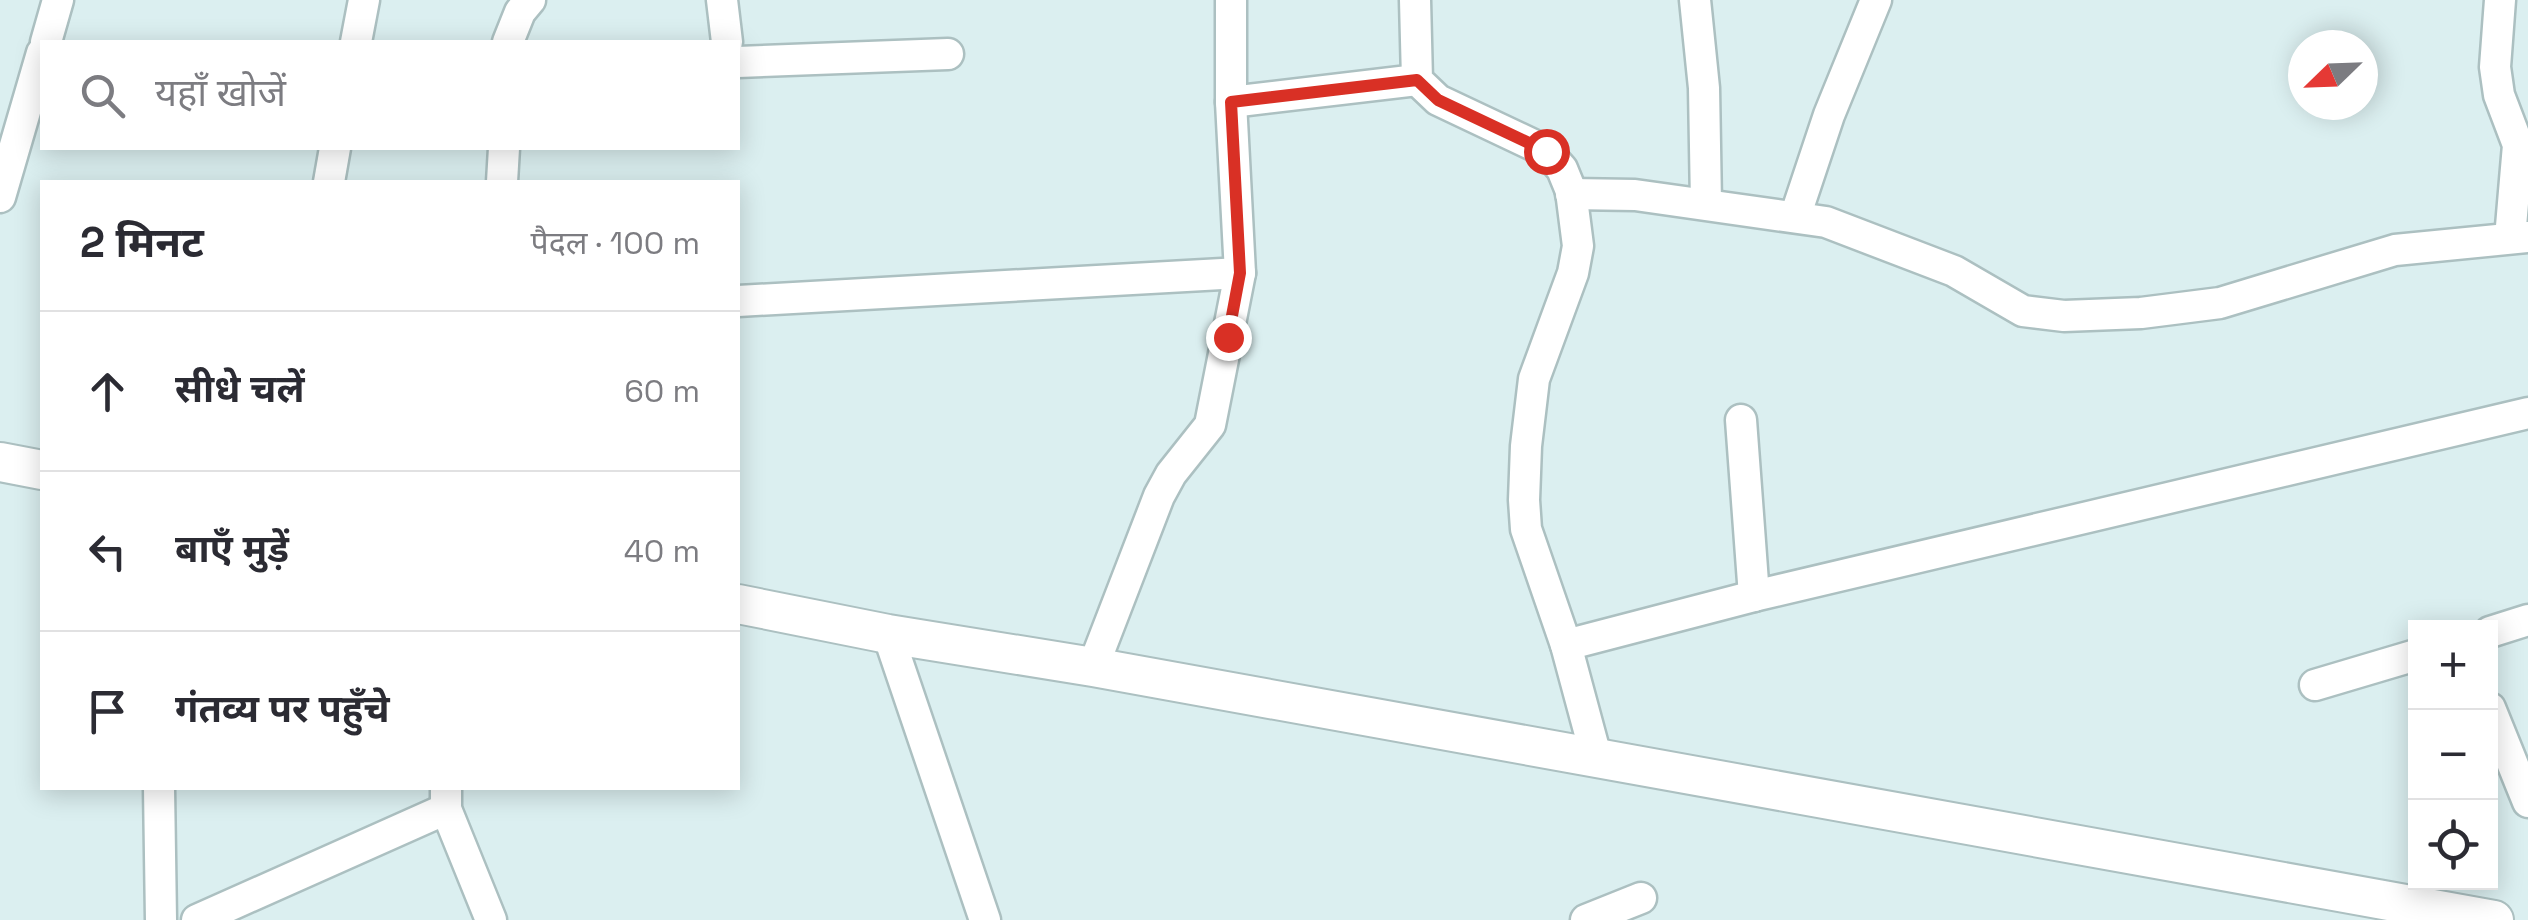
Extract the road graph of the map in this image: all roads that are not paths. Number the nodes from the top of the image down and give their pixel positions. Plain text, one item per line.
1 (58, 0) edge
2 (364, 0) edge
3 (530, 0) edge
4 (722, 0) edge
5 (1231, 0) edge
6 (1414, 0) edge
7 (1694, 0) edge
8 (1876, 0) edge
9 (2500, 0) edge
10 (47, 40) edge
11 (356, 40) edge
12 (509, 40) edge
13 (727, 40) edge
14 (948, 54) dead end
15 (40, 60) edge
16 (740, 62) edge
17 (1417, 80) junction
18 (1231, 102) junction
19 (335, 150) edge
20 (504, 150) edge
21 (329, 180) edge
22 (502, 180) edge
23 (1571, 194) junction
24 (0, 196) edge
25 (1706, 204) junction
26 (1795, 217) junction
27 (2519, 238) edge
28 (1240, 273) junction
29 (740, 300) edge
30 (2528, 413) edge
31 (1740, 420) dead end
32 (0, 462) edge
33 (40, 470) edge
34 (1754, 596) junction
35 (740, 604) edge
36 (2528, 620) edge
37 (2498, 629) edge
38 (888, 634) junction
39 (1566, 645) junction
40 (2408, 656) edge
41 (1093, 667) junction
42 (2314, 685) dead end
43 (2491, 710) edge
44 (1597, 760) junction
45 (159, 790) edge
46 (446, 798) edge
47 (2528, 802) edge
48 (1641, 898) dead end
49 (977, 917) edge
50 (161, 920) edge
51 (197, 920) edge
52 (491, 920) edge
53 (1586, 920) edge
54 (2494, 920) edge

1 - 10 street
2 - 11 street
3 - 12 street
4 - 13 street
5 - 18 street
6 - 17 street
7 - 25 street
8 - 26 street
9 - 27 street
14 - 16 street
15 - 24 street
17 - 18 street
17 - 23 street
18 - 28 street
19 - 21 street
20 - 22 street
23 - 25 street
23 - 39 street
25 - 26 street
26 - 27 street
28 - 29 street
28 - 41 street
30 - 34 street
31 - 34 street
32 - 33 street
34 - 39 street
35 - 38 street
36 - 37 street
38 - 41 street
38 - 49 street
39 - 44 street
40 - 42 street
41 - 44 street
43 - 47 street
44 - 54 street
45 - 50 street
46 - 51 street
46 - 52 street
48 - 53 street

